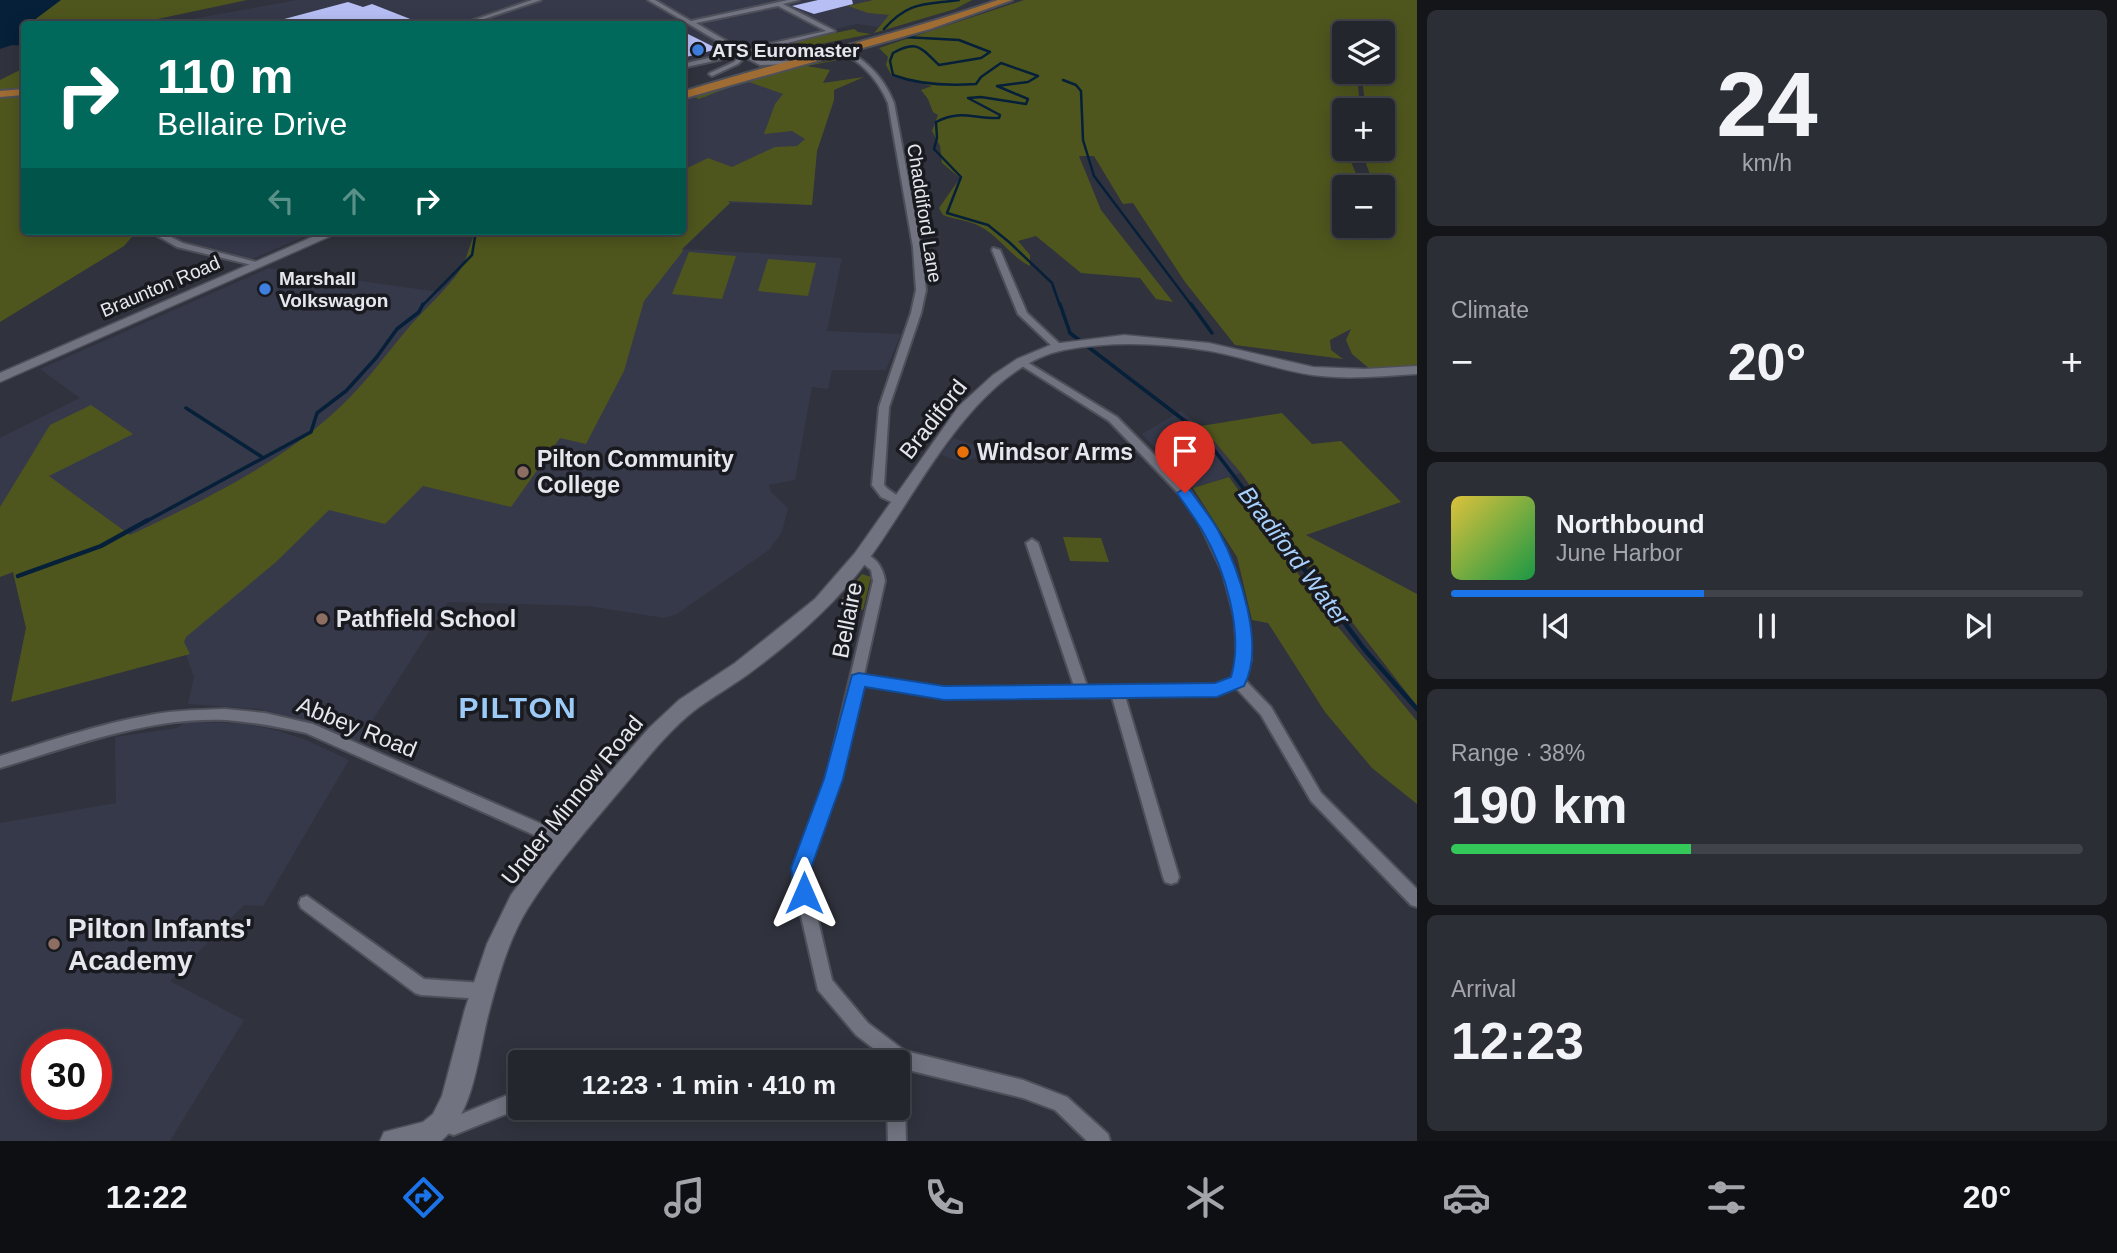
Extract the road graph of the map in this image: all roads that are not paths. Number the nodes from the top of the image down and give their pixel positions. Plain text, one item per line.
1 (538, 0) edge
2 (651, 0) edge
3 (796, 0) edge
4 (986, 0) edge
5 (1007, 0) edge
6 (780, 5) junction
7 (474, 21) edge
8 (693, 22) junction
9 (743, 53) junction
10 (845, 54) junction
11 (772, 58) junction
12 (788, 59) junction
13 (686, 65) edge
14 (757, 66) junction
15 (712, 74) junction
16 (686, 84) edge
17 (21, 92) edge
18 (0, 94) edge
19 (686, 94) edge
20 (161, 235) edge
21 (327, 235) edge
22 (996, 250) dead end
23 (260, 264) junction
24 (1065, 346) junction
25 (1023, 362) junction
26 (1417, 370) edge
27 (0, 378) edge
28 (900, 502) junction
29 (1032, 543) dead end
30 (861, 558) junction
31 (859, 679) junction
32 (1238, 681) junction
33 (1082, 691) junction
34 (1117, 691) junction
35 (0, 762) edge
36 (564, 841) junction
37 (1171, 877) dead end
38 (1417, 900) edge
39 (307, 903) dead end
40 (483, 991) junction
41 (889, 1050) edge
42 (910, 1061) edge
43 (508, 1103) edge
44 (896, 1120) edge
45 (442, 1123) junction
46 (393, 1141) edge
47 (897, 1141) edge
48 (1101, 1141) edge

1 - 7 street
2 - 8 street
3 - 6 street
4 - 12 main road
5 - 10 main road
6 - 8 street
6 - 9 street
8 - 9 street
9 - 11 street
9 - 13 street
9 - 14 street
9 - 15 street
10 - 12 main road
10 - 12 street
10 - 28 street, Chaddiford Lane
11 - 12 main road
11 - 14 main road
12 - 14 main road
14 - 15 main road
14 - 19 main road
15 - 16 main road
17 - 18 main road
20 - 23 street
21 - 23 street, Braunton Road
22 - 24 street
23 - 27 street, Braunton Road
24 - 25 street, Bradiford
24 - 26 street, Bradiford
25 - 28 street, Bradiford
25 - 32 street
28 - 30 street, Bradiford
29 - 33 street
30 - 31 street, Bellaire
30 - 36 street, Under Minnow Road
31 - 33 street
31 - 41 street, Bellaire
32 - 34 street
32 - 38 street
33 - 34 street
34 - 37 street
35 - 36 street, Abbey Road
36 - 40 street, Under Minnow Road
39 - 40 street
40 - 45 street, Under Minnow Road
42 - 48 street
43 - 45 street
44 - 47 street
45 - 46 street

